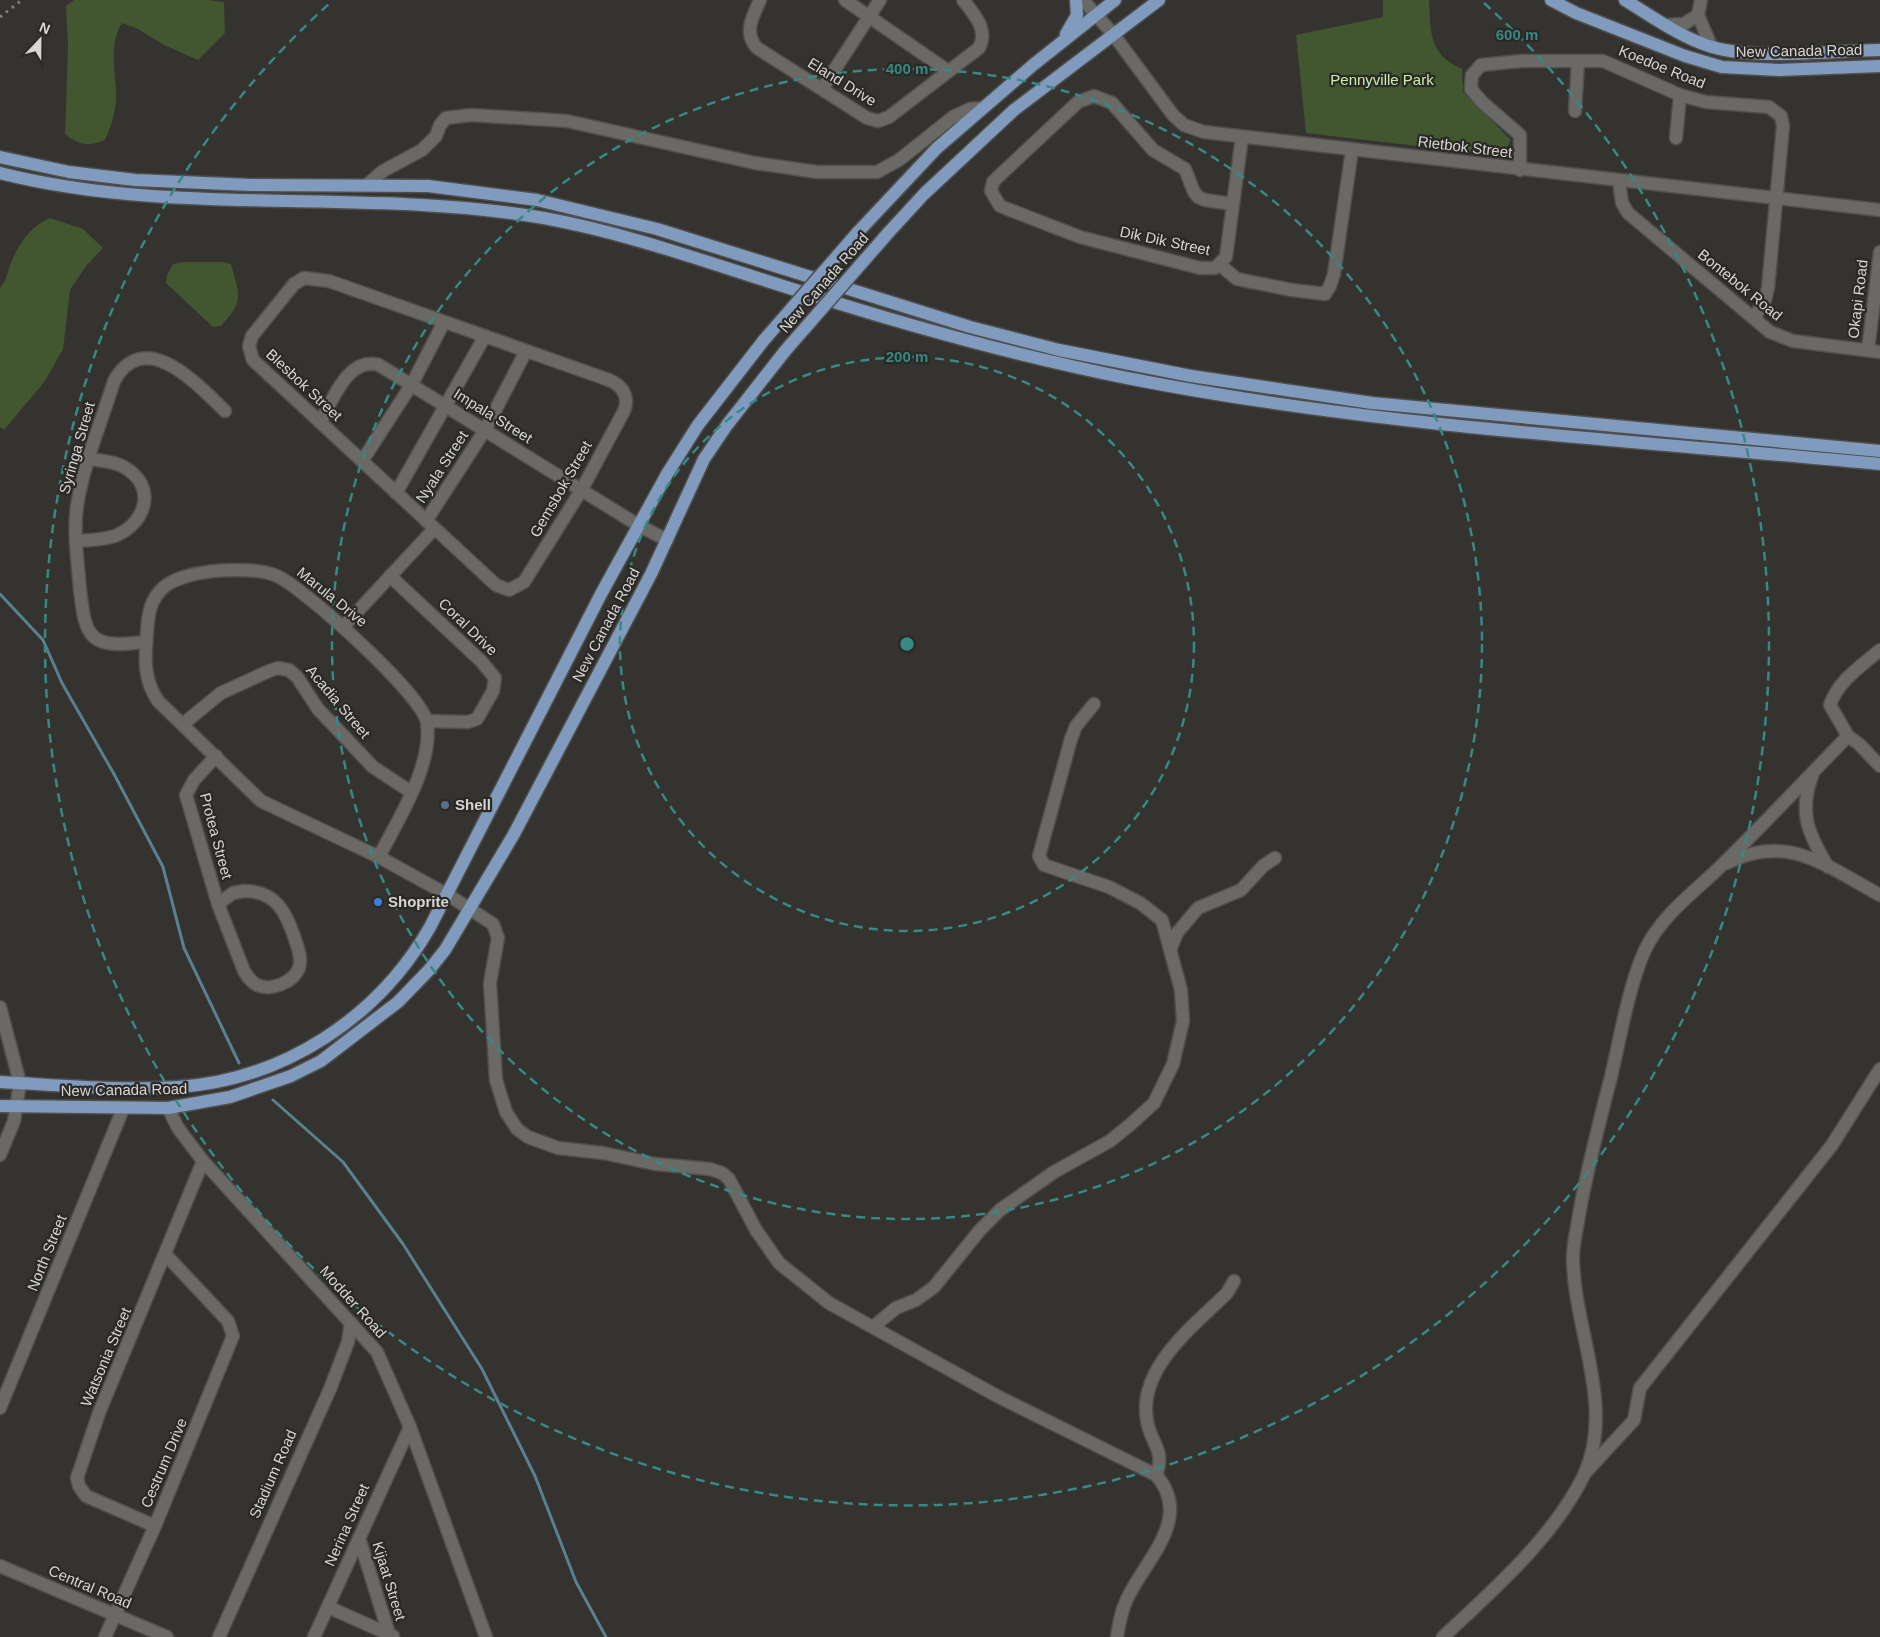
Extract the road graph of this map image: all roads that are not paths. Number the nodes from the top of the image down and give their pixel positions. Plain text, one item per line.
1 (760, 0) edge
2 (845, 0) edge
3 (880, 0) edge
4 (963, 0) edge
5 (1076, 0) edge
6 (1083, 0) edge
7 (1114, 0) edge
8 (1159, 0) edge
9 (1551, 0) edge
10 (1624, 0) edge
11 (1701, 0) edge
12 (1698, 15) junction
13 (869, 16) junction
14 (1098, 16) junction
15 (1665, 25) junction
16 (1113, 34) junction
17 (1059, 45) junction
18 (1711, 46) junction
19 (1880, 50) edge
20 (1578, 61) junction
21 (1880, 66) edge
22 (948, 71) junction
23 (822, 89) junction
24 (1680, 95) junction
25 (982, 108) junction
26 (1575, 111) dead end
27 (1242, 137) junction
28 (1676, 138) dead end
29 (1352, 150) junction
30 (0, 157) edge
31 (1520, 170) junction
32 (0, 173) edge
33 (1619, 181) junction
34 (368, 184) junction
35 (1778, 199) junction
36 (1232, 204) junction
37 (1880, 210) edge
38 (1880, 252) edge
39 (1220, 265) junction
40 (1754, 318) junction
41 (444, 322) junction
42 (485, 336) junction
43 (526, 351) junction
44 (1874, 351) edge
45 (412, 384) junction
46 (624, 393) joint
47 (447, 406) junction
48 (224, 411) dead end
49 (320, 422) junction
50 (485, 430) junction
51 (1880, 451) edge
52 (90, 459) junction
53 (362, 461) junction
54 (1880, 464) edge
55 (582, 489) junction
56 (396, 493) junction
57 (430, 525) junction
58 (638, 525) junction
59 (667, 540) junction
60 (76, 541) junction
61 (390, 576) junction
62 (509, 590) joint
63 (344, 626) junction
64 (146, 642) junction
65 (1880, 650) edge
66 (1094, 704) dead end
67 (427, 721) junction
68 (183, 724) junction
69 (1848, 736) junction
70 (216, 756) junction
71 (1880, 766) edge
72 (1814, 771) junction
73 (411, 792) junction
74 (379, 857) junction
75 (1274, 858) dead end
76 (1718, 868) junction
77 (1829, 869) junction
78 (448, 895) junction
79 (1880, 895) edge
80 (218, 904) junction
81 (469, 908) junction
82 (1171, 948) junction
83 (0, 1007) edge
84 (1880, 1069) edge
85 (0, 1082) edge
86 (20, 1083) junction
87 (0, 1106) edge
88 (17, 1107) junction
89 (168, 1108) junction
90 (123, 1109) junction
91 (0, 1155) edge
92 (203, 1161) junction
93 (166, 1255) junction
94 (1234, 1280) dead end
95 (352, 1323) junction
96 (873, 1327) junction
97 (0, 1408) edge
98 (410, 1427) junction
99 (1584, 1474) junction
100 (1156, 1475) junction
101 (155, 1526) junction
102 (359, 1538) junction
103 (0, 1566) edge
104 (328, 1607) junction
105 (115, 1616) junction
106 (392, 1636) edge
107 (105, 1637) edge
108 (167, 1637) edge
109 (219, 1637) edge
110 (314, 1637) edge
111 (486, 1637) edge
112 (1117, 1637) edge
113 (1443, 1637) edge

1 - 23 street, Eland Drive
2 - 13 street
3 - 13 street
4 - 22 street, Eland Drive
5 - 17 main road
6 - 14 street, Rietbok Street
7 - 14 main road, New Canada Road
8 - 16 main road, New Canada Road
9 - 21 main road, New Canada Road
10 - 15 main road, New Canada Road
11 - 12 street
12 - 15 street
12 - 18 street
13 - 22 street
13 - 23 street
14 - 16 street, Rietbok Street
14 - 17 main road, New Canada Road
15 - 18 main road, New Canada Road
16 - 27 street, Rietbok Street
16 - 59 main road, New Canada Road, bridge
17 - 25 main road, New Canada Road
18 - 19 main road, New Canada Road
20 - 24 street, Koedoe Road
20 - 26 street
20 - 31 street, Koedoe Road
22 - 23 street, Eland Drive
24 - 28 street
24 - 35 street, Koedoe Road
25 - 34 street
25 - 58 main road, New Canada Road, bridge
27 - 29 street, Rietbok Street
27 - 36 street
29 - 31 street, Rietbok Street
29 - 39 street
30 - 34 main road
31 - 33 street, Rietbok Street
32 - 54 main road
33 - 35 street, Rietbok Street
33 - 40 street, Bontebok Road
34 - 51 main road
35 - 37 street, Rietbok Street
35 - 40 street, Koedoe Road
36 - 39 street, Dik Dik Street
36 - 39 street, Dik Dik Street
38 - 44 street, Okapi Road
40 - 44 street, Bontebok Road
41 - 42 street, Blesbok Street
41 - 45 street
41 - 49 street, Blesbok Street
42 - 43 street, Blesbok Street
42 - 47 street
43 - 46 street, Blesbok Street
43 - 50 street, Nyala Street
45 - 47 street, Impala Street
45 - 49 street, Impala Street
45 - 53 street
46 - 55 street, Gemsbok Street
47 - 50 street, Impala Street
47 - 56 street
48 - 52 street, Syringa Street
49 - 53 street, Blesbok Street
50 - 55 street, Impala Street
50 - 57 street, Nyala Street
52 - 60 street, Syringa Street
52 - 60 street
53 - 56 street, Blesbok Street
55 - 58 street, Impala Street
55 - 62 street, Gemsbok Street
56 - 57 street, Blesbok Street
57 - 61 street, Nyala Street
57 - 62 street, Blesbok Street
58 - 59 street, Impala Street
58 - 78 main road, New Canada Road
59 - 81 main road, New Canada Road
60 - 64 street, Syringa Street
61 - 63 street, Nyala Street
61 - 67 street, Coral Drive
63 - 64 street, Marula Drive
63 - 67 street, Marula Drive
64 - 68 street, Marula Drive
65 - 69 street
66 - 82 street
67 - 73 street
68 - 70 street, Marula Drive
68 - 73 street, Acadia Street
69 - 71 street
69 - 72 street
70 - 74 street, Marula Drive
70 - 80 street, Protea Street
72 - 76 street
72 - 77 street
73 - 74 street
74 - 78 street, Marula Drive
75 - 82 street
76 - 77 street
76 - 99 street
77 - 79 street
78 - 81 street, Marula Drive
78 - 86 main road, New Canada Road
80 - 80 street, Protea Street
81 - 89 main road, New Canada Road
81 - 96 street, Marula Drive
82 - 96 street
83 - 86 street
84 - 99 street
85 - 86 main road, New Canada Road
86 - 88 street
87 - 88 main road, New Canada Road
88 - 90 main road, New Canada Road
88 - 91 street
89 - 90 main road, New Canada Road
89 - 92 street, Modder Road
90 - 97 street, North Street
92 - 93 street, Watsonia Street
92 - 95 street, Modder Road
93 - 101 street, Cestrum Drive
93 - 101 street, Watsonia Street
94 - 100 street
95 - 98 street, Modder Road
95 - 109 street, Stadium Road
96 - 100 street, Marula Drive
98 - 102 street, Nerina Street
98 - 111 street, Modder Road
99 - 113 street
100 - 112 street
101 - 105 street, Cestrum Drive
102 - 104 street, Nerina Street
102 - 106 street, Kijaat Street
103 - 105 street, Central Road
104 - 106 street, Kijaat Street
104 - 110 street, Nerina Street
105 - 107 street, Cestrum Drive
105 - 108 street, Central Road

